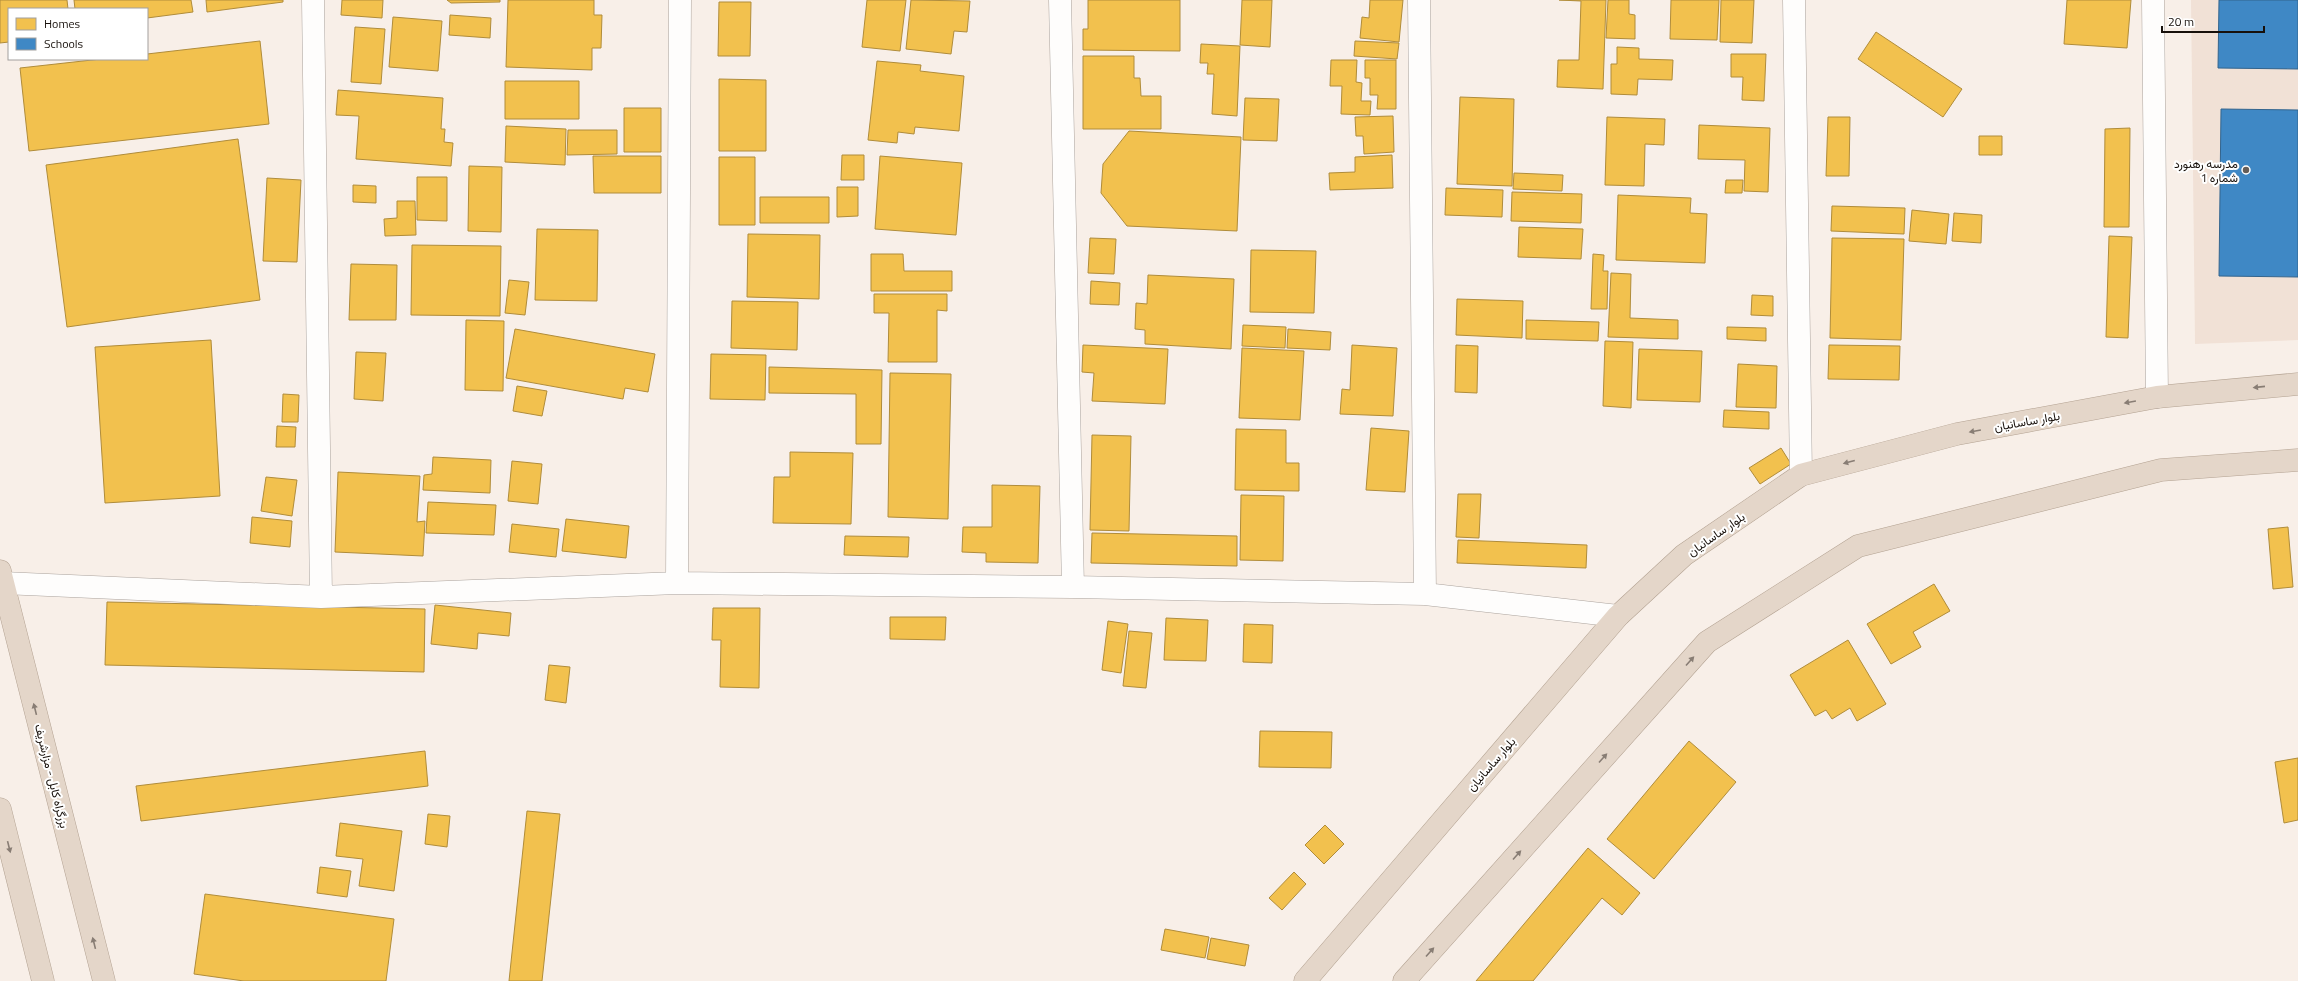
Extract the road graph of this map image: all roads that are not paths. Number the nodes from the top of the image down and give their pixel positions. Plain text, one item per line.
1 (313, 0) edge
2 (680, 0) edge
3 (1060, 0) edge
4 (1419, 0) edge
5 (1794, 0) edge
6 (2153, 0) edge
7 (2298, 384) edge
8 (2157, 397) junction
9 (2298, 460) edge
10 (1801, 475) junction
11 (2, 577) edge
12 (677, 583) junction
13 (1073, 587) junction
14 (1425, 594) junction
15 (321, 597) junction
16 (1618, 616) junction
17 (0, 809) edge
18 (43, 981) edge
19 (104, 981) edge
20 (1304, 981) edge
21 (1404, 981) edge

1 - 15 street
2 - 12 street
3 - 13 street
4 - 14 street
5 - 10 street
6 - 8 street
7 -> 8 highway, بلوار ساسانیان
8 -> 10 highway, بلوار ساسانیان
21 -> 9 highway
10 - 16 highway, بلوار ساسانیان
11 - 15 street
19 -> 11 highway, بزرگراه کابل - مزارشریف
12 - 13 street
12 - 15 street
13 - 14 street
14 - 16 street
16 - 20 highway, بلوار ساسانیان
17 -> 18 highway

